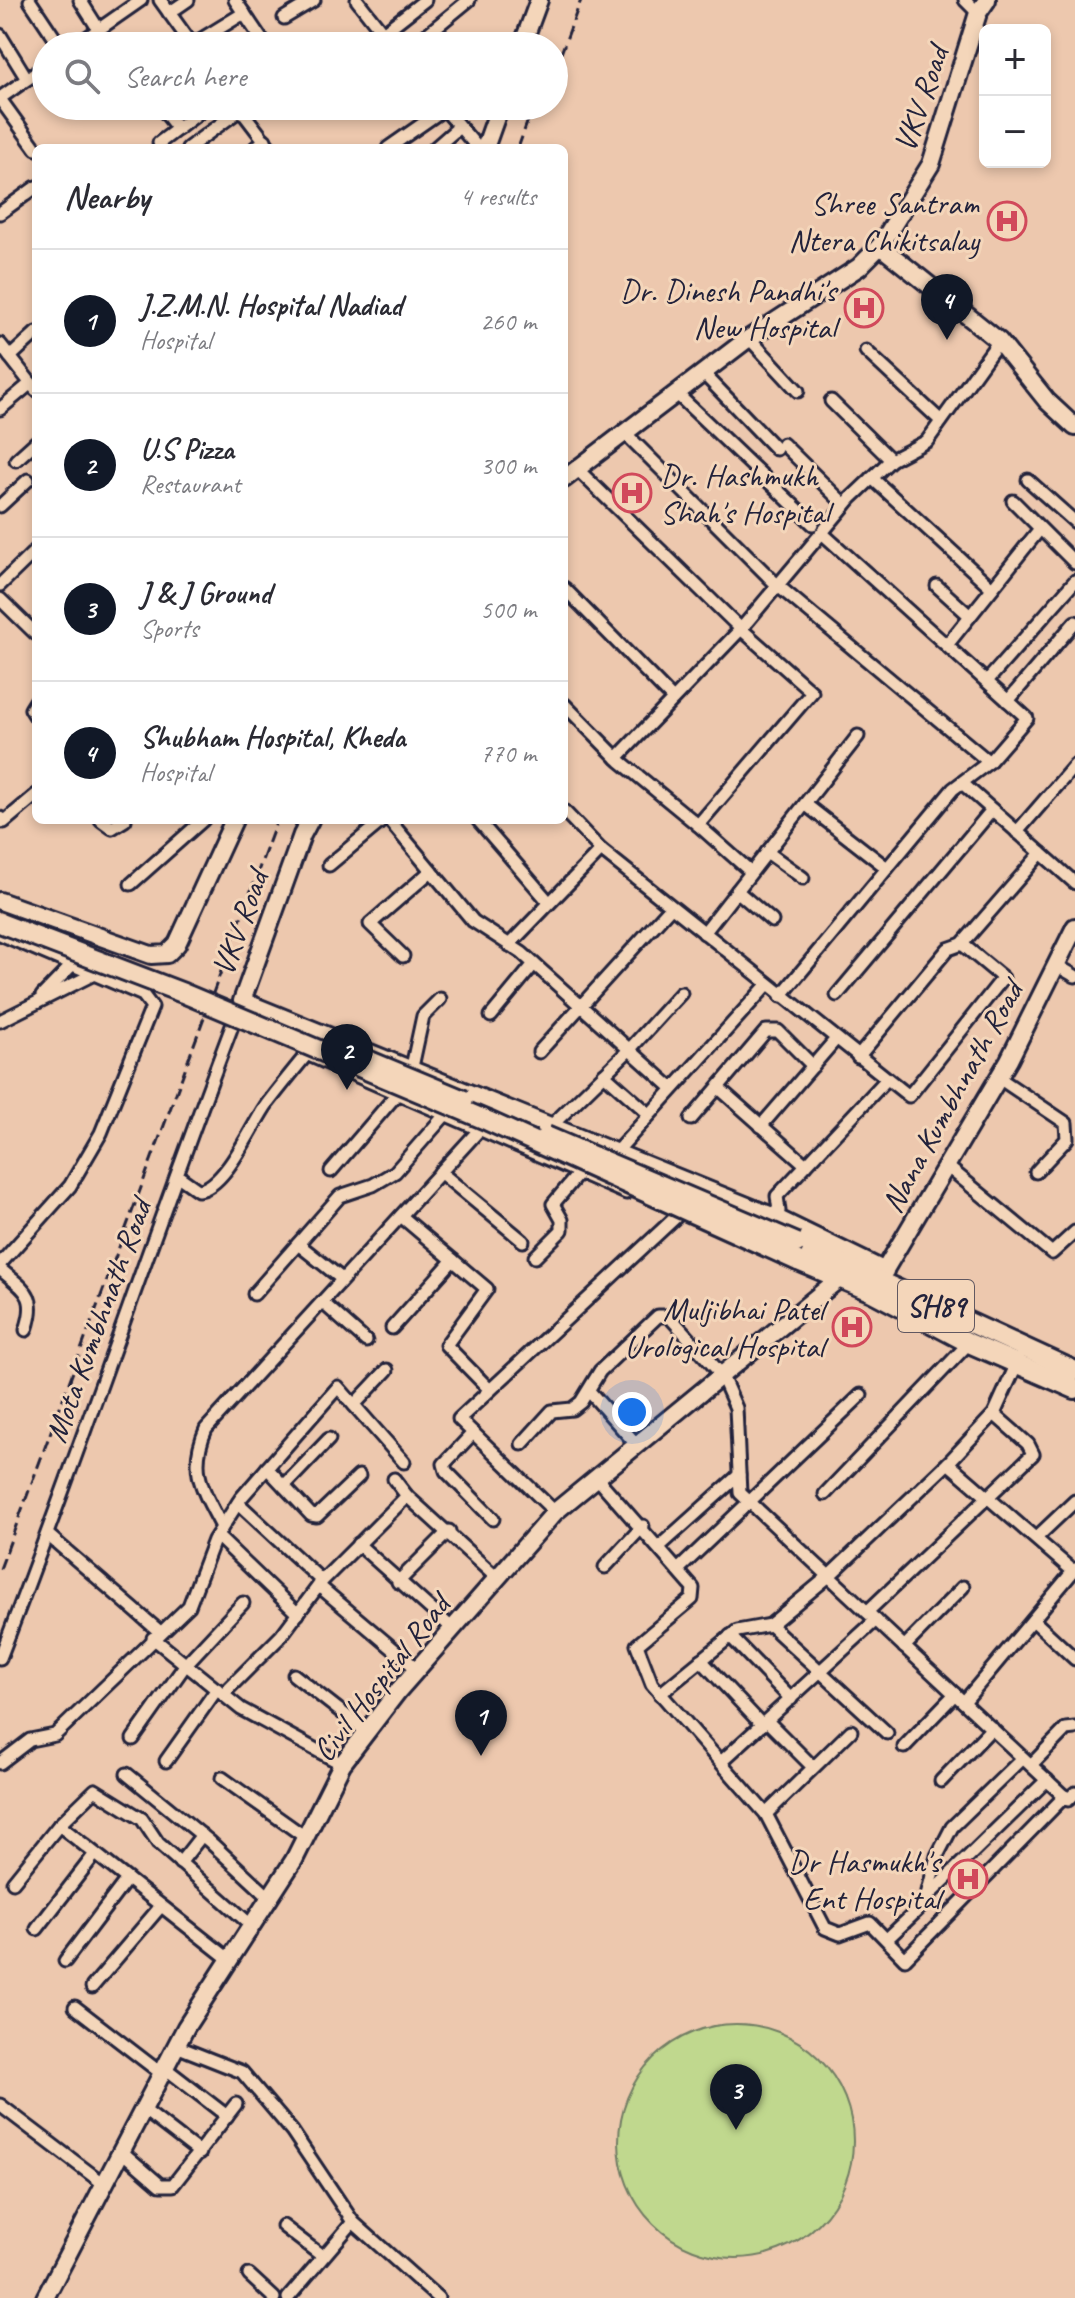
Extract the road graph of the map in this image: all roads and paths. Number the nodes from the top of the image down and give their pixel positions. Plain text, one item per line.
1 (80, 0) edge
2 (141, 0) edge
3 (160, 0) edge
4 (188, 0) edge
5 (235, 0) edge
6 (314, 0) edge
7 (357, 0) edge
8 (425, 0) edge
9 (469, 0) edge
10 (539, 0) edge
11 (965, 0) edge
12 (30, 1) edge
13 (983, 7) edge
14 (169, 13) junction
15 (244, 13) junction
16 (284, 18) dead end
17 (99, 30) junction
18 (51, 32) edge
19 (96, 32) edge
20 (183, 32) edge
21 (213, 32) edge
22 (257, 32) edge
23 (382, 32) edge
24 (384, 32) edge
25 (430, 32) edge
26 (527, 32) edge
27 (0, 35) edge
28 (32, 76) edge
29 (27, 79) junction
30 (0, 99) edge
31 (171, 120) edge
32 (190, 120) edge
33 (224, 120) edge
34 (247, 120) edge
35 (426, 120) edge
36 (453, 120) edge
37 (495, 120) edge
38 (459, 127) junction
39 (178, 129) junction
40 (159, 143) dead end
41 (32, 144) edge
42 (193, 144) edge
43 (262, 144) edge
44 (394, 144) edge
45 (440, 144) edge
46 (474, 144) edge
47 (486, 144) edge
48 (32, 190) edge
49 (0, 213) edge
50 (880, 246) junction
51 (32, 337) edge
52 (749, 338) junction
53 (999, 341) junction
54 (0, 344) edge
55 (866, 351) dead end
56 (10, 357) junction
57 (703, 373) junction
58 (32, 385) edge
59 (32, 387) edge
60 (798, 391) dead end
61 (676, 393) junction
62 (831, 401) dead end
63 (0, 409) edge
64 (941, 421) junction
65 (1075, 427) edge
66 (624, 432) junction
67 (32, 446) edge
68 (16, 460) dead end
69 (891, 460) junction
70 (571, 474) edge
71 (872, 478) junction
72 (28, 480) dead end
73 (1028, 480) dead end
74 (1013, 501) dead end
75 (845, 505) junction
76 (0, 506) edge
77 (1075, 522) edge
78 (813, 524) dead end
79 (1039, 530) junction
80 (822, 533) junction
81 (32, 554) edge
82 (1075, 563) edge
83 (1075, 581) edge
84 (0, 585) edge
85 (777, 585) junction
86 (937, 586) dead end
87 (992, 588) junction
88 (568, 592) edge
89 (0, 599) edge
90 (970, 616) junction
91 (1075, 622) edge
92 (32, 629) edge
93 (741, 629) junction
94 (947, 645) junction
95 (987, 681) junction
96 (673, 699) junction
97 (1008, 701) junction
98 (568, 708) edge
99 (858, 736) dead end
100 (617, 758) junction
101 (989, 762) junction
102 (1075, 765) edge
103 (962, 783) junction
104 (32, 798) edge
105 (805, 804) junction
106 (992, 810) junction
107 (568, 815) edge
108 (0, 818) edge
109 (198, 824) edge
110 (232, 824) edge
111 (308, 824) edge
112 (381, 824) edge
113 (390, 824) edge
114 (481, 824) edge
115 (698, 825) junction
116 (1017, 832) junction
117 (601, 850) junction
118 (767, 852) junction
119 (1041, 853) junction
120 (329, 865) dead end
121 (887, 868) junction
122 (431, 871) junction
123 (751, 872) junction
124 (803, 878) dead end
125 (1075, 883) edge
126 (131, 884) dead end
127 (737, 891) junction
128 (0, 901) edge
129 (548, 901) junction
130 (671, 907) junction
131 (0, 910) edge
132 (772, 921) dead end
133 (0, 923) edge
134 (1075, 927) edge
135 (704, 933) junction
136 (0, 934) edge
137 (962, 944) junction
138 (509, 945) junction
139 (142, 952) junction
140 (403, 956) dead end
141 (73, 964) junction
142 (534, 964) junction
143 (1056, 965) junction
144 (94, 974) junction
145 (1075, 976) edge
146 (767, 985) junction
147 (681, 993) dead end
148 (837, 995) dead end
149 (781, 996) junction
150 (440, 999) dead end
151 (242, 1001) junction
152 (36, 1002) junction
153 (581, 1006) junction
154 (491, 1016) dead end
155 (0, 1021) edge
156 (234, 1023) junction
157 (836, 1039) junction
158 (629, 1050) junction
159 (539, 1052) dead end
160 (307, 1054) junction
161 (858, 1057) junction
162 (813, 1066) junction
163 (412, 1067) junction
164 (604, 1074) junction
165 (999, 1078) junction
166 (887, 1079) junction
167 (672, 1088) junction
168 (720, 1089) junction
169 (397, 1094) junction
170 (649, 1114) junction
171 (445, 1115) junction
172 (691, 1119) dead end
173 (552, 1125) junction
174 (761, 1126) junction
175 (480, 1129) junction
176 (1071, 1136) edge
177 (617, 1151) junction
178 (806, 1165) junction
179 (948, 1167) junction
180 (331, 1171) dead end
181 (440, 1172) junction
182 (1036, 1172) dead end
183 (579, 1173) junction
184 (178, 1176) junction
185 (678, 1215) junction
186 (401, 1216) junction
187 (772, 1216) junction
188 (1075, 1232) edge
189 (523, 1241) dead end
190 (298, 1244) junction
191 (797, 1252) junction
192 (535, 1257) dead end
193 (453, 1260) junction
194 (0, 1266) edge
195 (342, 1279) junction
196 (835, 1281) junction
197 (879, 1281) junction
198 (254, 1294) dead end
199 (322, 1302) junction
200 (392, 1328) dead end
201 (26, 1330) dead end
202 (366, 1341) dead end
203 (969, 1343) junction
204 (1021, 1355) junction
205 (387, 1370) dead end
206 (1075, 1371) edge
207 (721, 1374) junction
208 (1075, 1389) edge
209 (490, 1390) junction
210 (589, 1391) junction
211 (861, 1395) dead end
212 (354, 1405) junction
213 (994, 1414) junction
214 (473, 1433) junction
215 (329, 1439) dead end
216 (522, 1444) dead end
217 (636, 1444) junction
218 (404, 1462) dead end
219 (948, 1463) junction
220 (267, 1468) junction
221 (739, 1475) junction
222 (359, 1476) dead end
223 (597, 1478) junction
224 (394, 1479) dead end
225 (284, 1486) junction
226 (825, 1494) dead end
227 (407, 1496) junction
228 (989, 1497) junction
229 (747, 1500) junction
230 (1075, 1501) edge
231 (238, 1503) junction
232 (555, 1512) junction
233 (493, 1519) dead end
234 (643, 1526) junction
235 (449, 1531) junction
236 (220, 1532) junction
237 (48, 1535) junction
238 (1036, 1538) junction
239 (358, 1544) junction
240 (660, 1546) junction
241 (605, 1567) dead end
242 (679, 1569) junction
243 (1074, 1570) edge
244 (829, 1576) junction
245 (498, 1579) junction
246 (398, 1582) junction
247 (320, 1584) junction
248 (963, 1587) dead end
249 (243, 1603) dead end
250 (298, 1614) junction
251 (872, 1616) junction
252 (1033, 1620) junction
253 (770, 1625) junction
254 (453, 1629) junction
255 (156, 1635) junction
256 (730, 1636) junction
257 (904, 1647) junction
258 (0, 1658) edge
259 (1075, 1659) edge
260 (701, 1660) junction
261 (186, 1664) junction
262 (417, 1669) junction
263 (823, 1671) junction
264 (294, 1675) dead end
265 (220, 1692) junction
266 (660, 1694) junction
267 (959, 1698) junction
268 (791, 1699) junction
269 (765, 1723) junction
270 (992, 1728) junction
271 (1075, 1728) edge
272 (851, 1731) dead end
273 (367, 1732) junction
274 (887, 1733) dead end
275 (133, 1739) dead end
276 (904, 1747) dead end
277 (166, 1761) dead end
278 (721, 1762) junction
279 (1027, 1762) junction
280 (0, 1763) edge
281 (342, 1764) junction
282 (813, 1767) junction
283 (127, 1774) dead end
284 (222, 1778) dead end
285 (1047, 1780) junction
286 (941, 1781) dead end
287 (1070, 1795) edge
288 (766, 1814) junction
289 (59, 1825) junction
290 (202, 1835) junction
291 (305, 1837) junction
292 (95, 1854) junction
293 (180, 1863) junction
294 (127, 1879) junction
295 (13, 1882) dead end
296 (929, 1895) junction
297 (270, 1898) junction
298 (161, 1906) junction
299 (252, 1926) junction
300 (37, 1929) dead end
301 (887, 1939) junction
302 (230, 1960) junction
303 (65, 1961) dead end
304 (92, 1987) dead end
305 (75, 2007) dead end
306 (176, 2046) junction
307 (163, 2071) junction
308 (236, 2104) dead end
309 (0, 2105) edge
310 (143, 2109) junction
311 (227, 2116) junction
312 (121, 2151) junction
313 (200, 2153) junction
314 (104, 2184) junction
315 (353, 2222) junction
316 (283, 2226) dead end
317 (322, 2256) junction
318 (249, 2275) dead end
319 (45, 2298) edge
320 (274, 2298) edge
321 (288, 2298) edge
322 (438, 2298) edge

1 - 17 street
2 - 17 street
3 - 14 street
4 - 14 street
5 - 15 street
6 - 16 street
7 - 23 street
8 - 24 street
9 - 25 street
10 - 26 street
11 - 13 street
12 - 18 street
13 - 50 street, VKV Road
14 - 20 street
15 - 21 street
15 - 22 street
17 - 19 street
27 - 29 street
28 - 29 street
29 - 30 street
30 - 41 street
31 - 39 street
32 - 39 street
33 - 42 street
34 - 43 street
35 - 44 street
36 - 38 street
37 - 47 street
38 - 45 street
38 - 46 street
39 - 40 street
48 - 49 street
50 - 52 street, VKV Road
50 - 53 street
51 - 56 street
52 - 57 street, VKV Road
52 - 60 street
53 - 64 street
53 - 65 street
54 - 56 street
55 - 64 street
56 - 58 street
57 - 61 street, VKV Road
57 - 75 street
59 - 63 street
61 - 66 street, VKV Road
61 - 78 street
62 - 69 street
64 - 69 street
66 - 70 street, VKV Road
66 - 85 street
67 - 68 street
69 - 71 street
70 - 93 street
71 - 75 street
71 - 87 street
72 - 76 street
73 - 77 street
74 - 79 street
75 - 80 street
79 - 82 street
79 - 87 street
80 - 85 street
80 - 94 street
81 - 84 street
83 - 95 street
85 - 93 street
85 - 101 street
86 - 90 street
87 - 90 street
88 - 96 street
89 - 92 street
90 - 94 street
91 - 97 street
93 - 96 street
93 - 115 street
94 - 95 street
95 - 97 street
96 - 100 street
97 - 101 street
98 - 100 street
99 - 105 street
100 - 115 street
101 - 103 street
102 - 116 street
103 - 106 street
103 - 121 street
104 - 108 street
105 - 118 street
105 - 121 street
106 - 116 street
106 - 148 street
107 - 117 street
109 - 126 street
110 - 139 street
111 - 151 street, VKV Road
112 - 120 street
113 - 122 street
114 - 129 street
115 - 123 street
116 - 119 street
117 - 129 street
117 - 130 street
118 - 123 street
118 - 124 street
119 - 125 street
119 - 137 street
121 - 149 street
122 - 138 street
122 - 140 street
123 - 127 street
127 - 132 street
127 - 135 street
128 - 139 street
129 - 138 street
130 - 135 street
130 - 153 street
131 - 191 main road, SH89, bridge
133 - 191 main road, SH89, bridge
134 - 143 street, Nana Kumbhnath Road
135 - 146 street
136 - 141 street
137 - 161 street
137 - 166 street
138 - 142 street
139 - 144 street
141 - 144 street
141 - 152 street
142 - 153 street
142 - 154 street
143 - 145 street
143 - 165 street, Nana Kumbhnath Road
144 - 152 street
144 - 194 street
146 - 149 street
146 - 167 street
147 - 158 street
149 - 157 street
150 - 163 street
151 - 156 street, Mota Kumbhnath Road
151 - 163 street
152 - 155 street
153 - 158 street
153 - 159 street
156 - 160 street
156 - 184 street, Mota Kumbhnath Road
157 - 161 street
157 - 162 street
158 - 164 street
158 - 167 street
160 - 169 street
160 - 184 street
161 - 166 street
162 - 168 street
162 - 174 street
163 - 173 street
164 - 170 street
164 - 173 street
165 - 176 street
165 - 179 street, Nana Kumbhnath Road
166 - 178 street
167 - 170 street
168 - 172 street
168 - 174 street
169 - 171 street
169 - 180 street
170 - 177 street
171 - 175 street
171 - 190 street
173 - 177 street
174 - 178 street
175 - 181 street
175 - 183 street
176 - 182 street
177 - 187 street
178 - 187 street
179 - 188 street
179 - 197 street, Nana Kumbhnath Road
181 - 186 street
181 - 189 street
183 - 185 street
183 - 192 street
184 - 237 street, Mota Kumbhnath Road
185 - 196 street
185 - 209 street
186 - 193 street
186 - 195 street
187 - 197 street
190 - 195 street
190 - 198 street
191 - 196 main road, SH89
191 - 197 main road, SH89
193 - 200 street
193 - 209 street
194 - 201 street
195 - 199 street
196 - 197 main road, SH89
196 - 207 street, Civil Hospital Road
197 - 203 main road, SH89
197 - 204 main road, SH89
199 - 202 street
199 - 236 street
203 - 204 main road, SH89
203 - 226 street
204 - 206 main road, SH89
204 - 208 main road, SH89
204 - 213 street
205 - 212 street
207 - 210 street
207 - 217 street, Civil Hospital Road
207 - 221 street
209 - 214 street
210 - 216 street
210 - 217 street
211 - 229 street
212 - 218 street
212 - 220 street
213 - 219 street
213 - 228 street
214 - 232 street
214 - 233 street
215 - 225 street
217 - 223 street, Civil Hospital Road
219 - 228 street
219 - 244 street
220 - 225 street
220 - 231 street
221 - 229 street
221 - 240 street
222 - 225 street
223 - 232 street, Civil Hospital Road
223 - 234 street
224 - 227 street
227 - 235 street
227 - 239 street
228 - 238 street
228 - 251 street
229 - 242 street
229 - 244 street
230 - 238 street
231 - 236 street
231 - 247 street
232 - 245 street, Civil Hospital Road
234 - 240 street
234 - 241 street
235 - 245 street
235 - 246 street
236 - 250 street
236 - 255 street
237 - 255 street
237 - 258 street, Mota Kumbhnath Road
238 - 243 street
239 - 246 street
239 - 247 street
240 - 242 street
242 - 266 street
243 - 252 street
244 - 251 street
244 - 253 street
245 - 254 street, Civil Hospital Road
246 - 254 street
247 - 250 street
247 - 262 street
248 - 257 street
249 - 261 street
250 - 265 street
251 - 257 street
251 - 263 street
252 - 259 street
252 - 267 street
253 - 256 street
253 - 263 street
254 - 262 street, Civil Hospital Road
255 - 261 street
255 - 280 street
256 - 260 street
256 - 268 street
257 - 267 street
260 - 266 street
260 - 269 street
261 - 265 street
261 - 275 street
262 - 273 street, Civil Hospital Road
263 - 268 street
263 - 274 street
264 - 273 street
265 - 277 street
265 - 281 street
266 - 278 street
267 - 270 street
267 - 276 street
268 - 269 street
269 - 278 street
269 - 282 street
270 - 279 street
270 - 286 street
271 - 279 street
272 - 282 street
273 - 281 street, Civil Hospital Road
278 - 288 street
279 - 285 street
279 - 296 street
281 - 291 street, Civil Hospital Road
282 - 288 street
283 - 290 street
284 - 291 street
285 - 287 street
285 - 296 street
287 - 301 street
288 - 301 street
289 - 292 street
289 - 293 street
289 - 295 street
290 - 293 street
290 - 297 street
291 - 297 street, Civil Hospital Road
292 - 294 street
292 - 300 street
293 - 299 street
294 - 298 street
294 - 303 street
296 - 301 street
297 - 299 street, Civil Hospital Road
298 - 302 street
298 - 304 street
299 - 302 street, Civil Hospital Road
302 - 306 street, Civil Hospital Road
305 - 307 street
306 - 307 street, Civil Hospital Road
306 - 315 street
307 - 310 street, Civil Hospital Road
307 - 311 street
308 - 311 street
309 - 314 street
310 - 312 street, Civil Hospital Road
310 - 313 street
311 - 313 street
312 - 313 street
312 - 314 street, Civil Hospital Road
314 - 319 street, Civil Hospital Road
315 - 317 street
315 - 322 street
316 - 317 street
317 - 321 street
318 - 320 street

